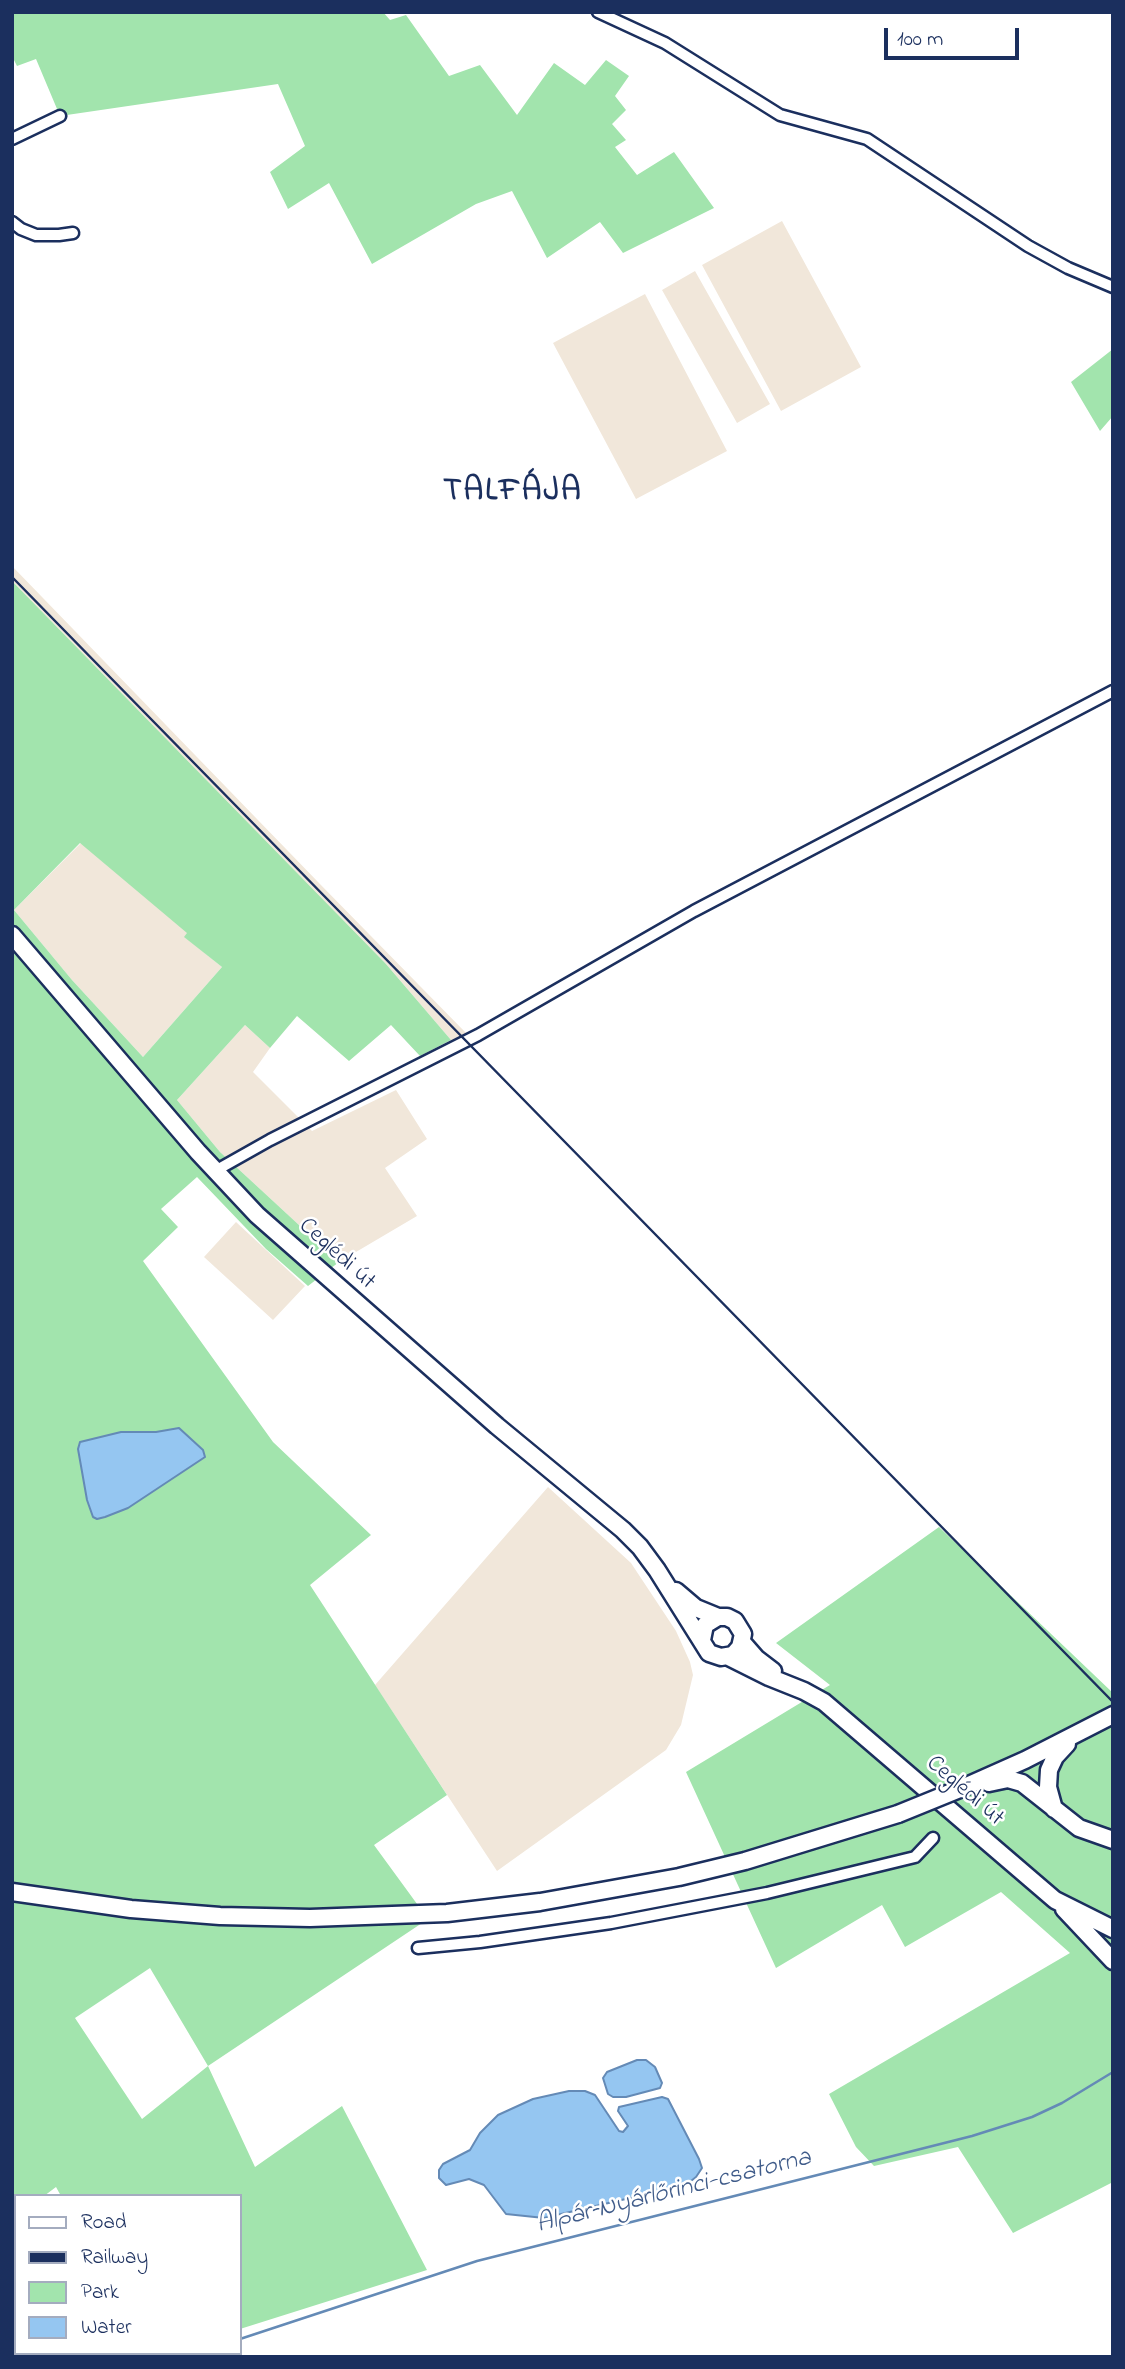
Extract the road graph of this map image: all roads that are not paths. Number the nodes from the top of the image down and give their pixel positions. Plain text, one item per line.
1 (598, 12) edge
2 (60, 116) dead end
3 (12, 139) edge
4 (12, 222) edge
5 (73, 233) dead end
6 (1113, 287) edge
7 (1113, 691) edge
8 (12, 935) edge
9 (215, 1171) junction
10 (661, 1576) junction
11 (718, 1617) junction
12 (702, 1640) junction
13 (742, 1642) junction
14 (729, 1657) junction
15 (792, 1685) junction
16 (1113, 1715) edge
17 (1079, 1734) junction
18 (1025, 1760) junction
19 (964, 1787) junction
20 (1055, 1811) junction
21 (933, 1838) dead end
22 (1113, 1840) edge
23 (12, 1892) edge
24 (1055, 1900) junction
25 (1112, 1928) edge
26 (418, 1948) dead end
27 (1113, 1961) edge

1 - 6 street
2 - 3 street
4 - 5 street
7 - 9 street
8 - 9 main road, Ceglédi út
9 - 10 main road, Ceglédi út
10 - 11 main road, Ceglédi út
10 - 12 main road, Ceglédi út
11 - 12 main road
11 - 13 main road
12 - 14 main road
13 - 14 main road
13 - 15 main road, Ceglédi út
14 - 15 main road, Ceglédi út
15 - 24 main road, Ceglédi út
16 - 17 main road
17 - 18 main road
17 - 20 main road
18 - 19 main road
18 - 20 main road
19 - 20 main road
19 - 23 main road, bridge
20 - 22 main road
21 - 26 street
24 - 25 main road, Ceglédi út
24 - 27 main road

